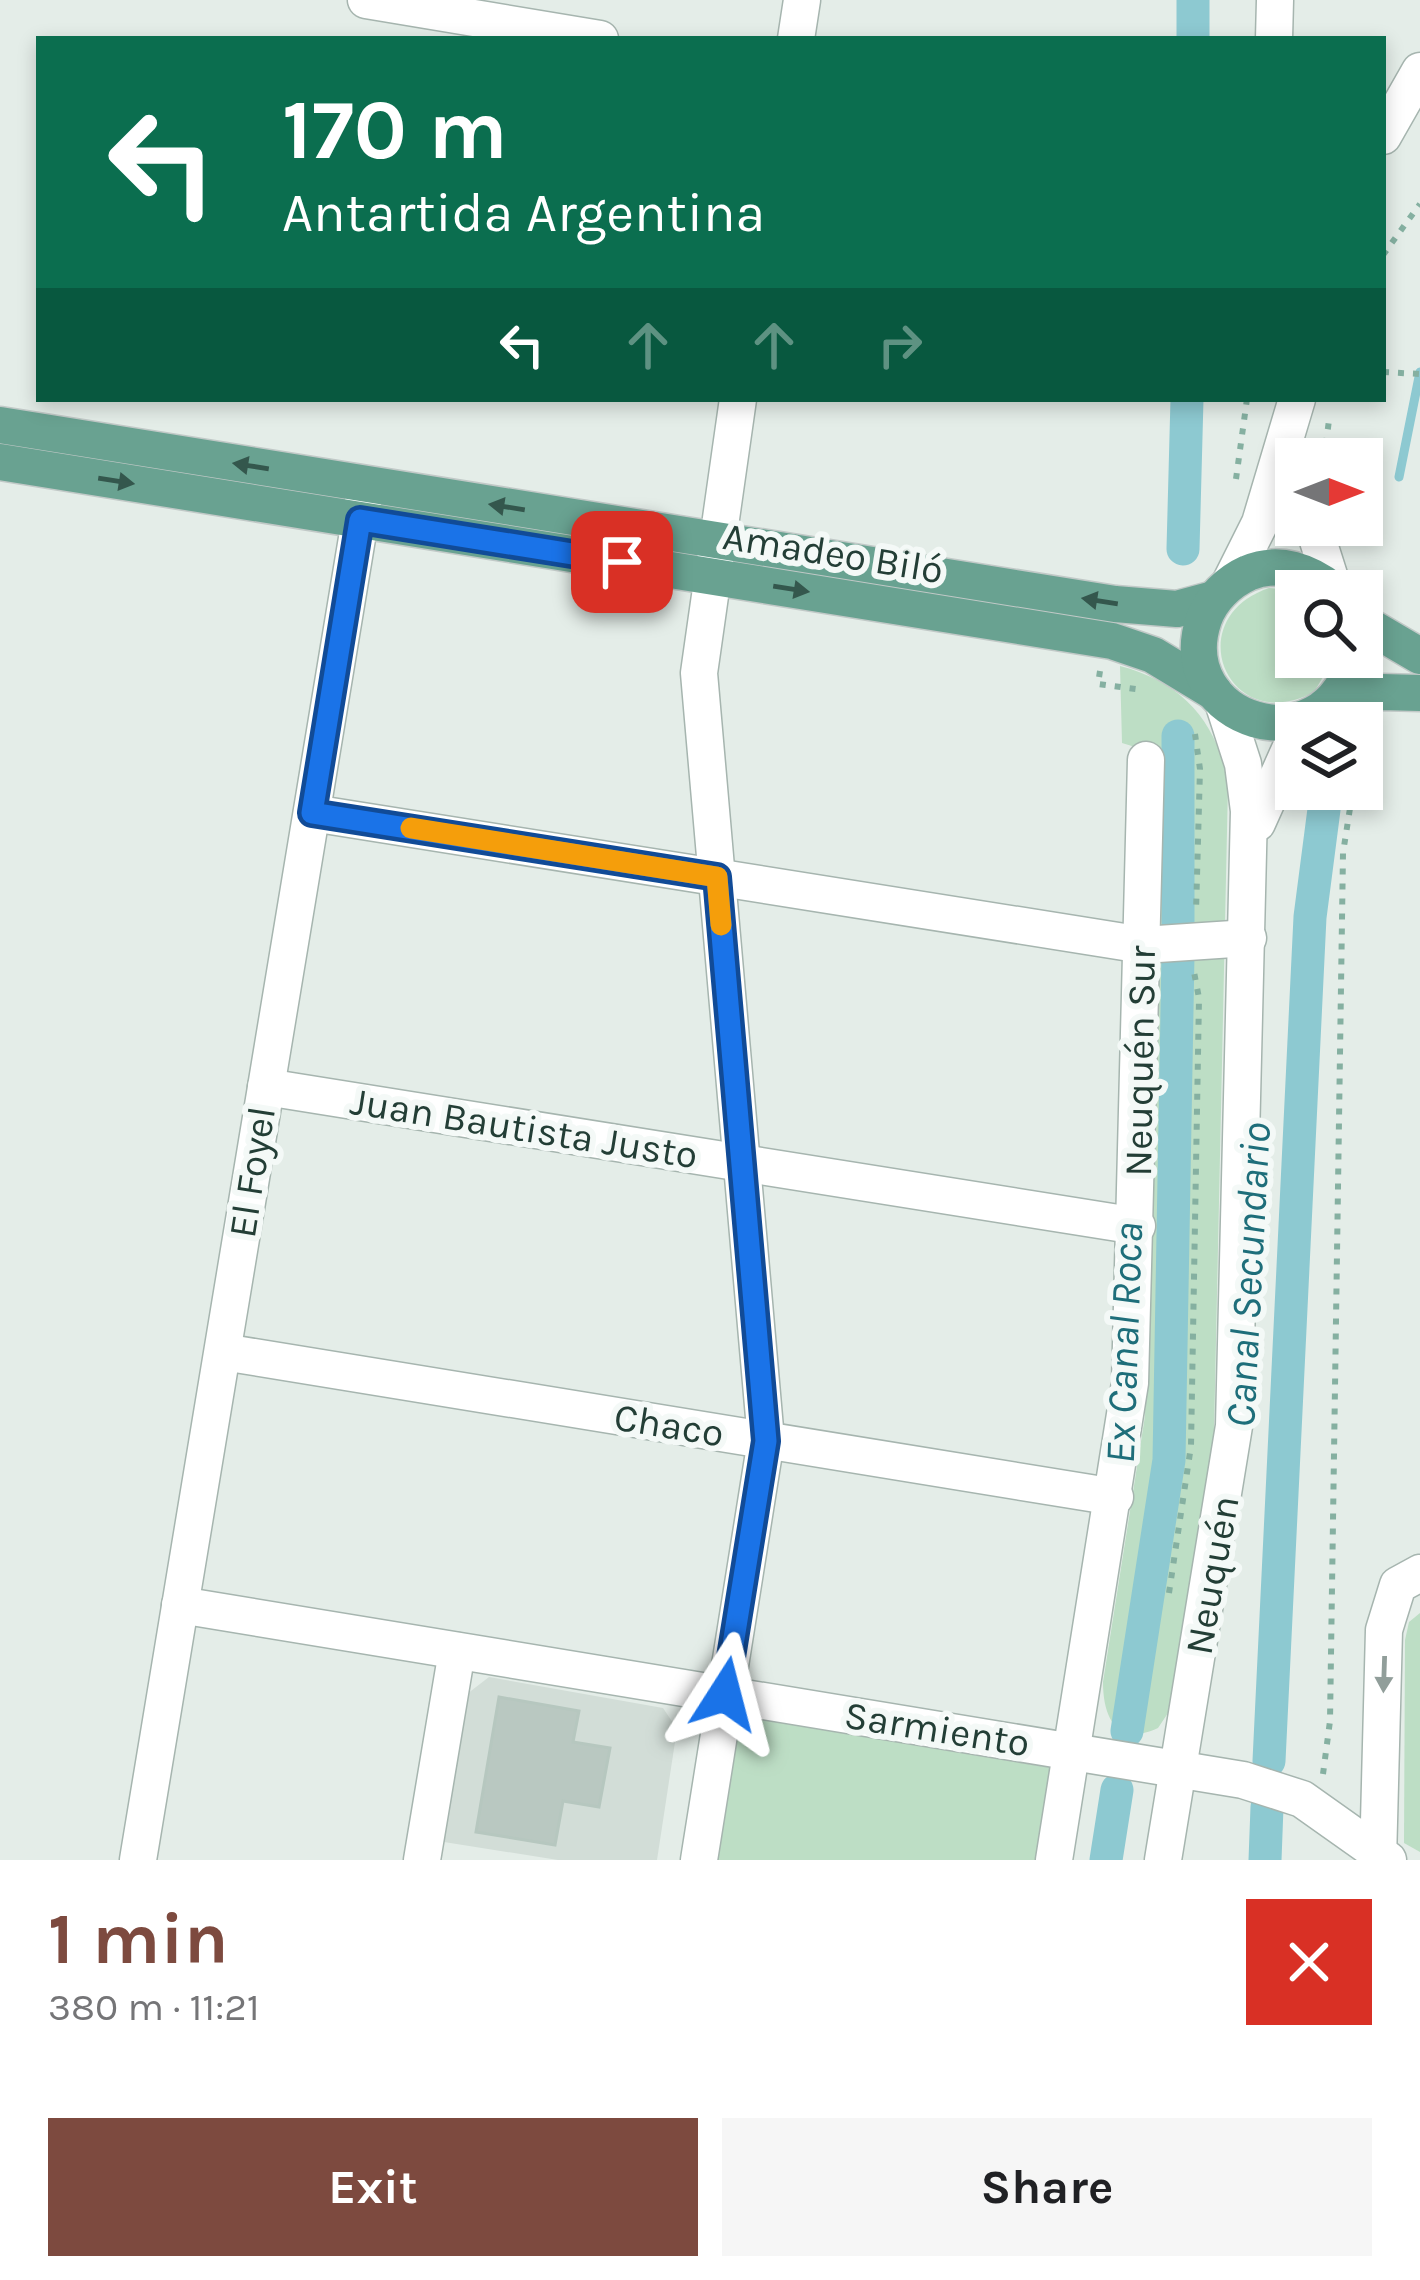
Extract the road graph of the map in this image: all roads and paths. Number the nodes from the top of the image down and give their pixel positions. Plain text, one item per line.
1 (366, 0) edge
2 (802, 0) edge
3 (1274, 0) edge
4 (582, 36) edge
5 (796, 36) edge
6 (1274, 36) edge
7 (1420, 70) edge
8 (1386, 129) edge
9 (1420, 204) edge
10 (1386, 251) edge
11 (1386, 372) edge
12 (1420, 374) edge
13 (738, 402) edge
14 (1247, 402) edge
15 (1297, 402) edge
16 (1298, 402) edge
17 (1331, 402) edge
18 (0, 425) edge
19 (1302, 438) edge
20 (1326, 438) edge
21 (0, 462) edge
22 (1234, 486) dead end
23 (363, 502) junction
24 (716, 539) junction
25 (1286, 570) edge
26 (710, 576) junction
27 (1222, 591) junction
28 (1383, 634) edge
29 (1104, 640) junction
30 (1420, 656) edge
31 (1348, 678) edge
32 (1157, 692) dead end
33 (1420, 693) edge
34 (1328, 702) edge
35 (1356, 702) edge
36 (1210, 705) junction
37 (1275, 722) edge
38 (1146, 760) dead end
39 (1275, 778) edge
40 (1350, 810) edge
41 (312, 813) junction
42 (1250, 856) junction
43 (717, 877) junction
44 (1248, 938) junction
45 (1193, 941) junction
46 (1143, 945) junction
47 (266, 1087) junction
48 (741, 1162) junction
49 (1137, 1226) junction
50 (223, 1352) junction
51 (766, 1441) junction
52 (1115, 1497) junction
53 (1420, 1573) edge
54 (1167, 1604) dead end
55 (180, 1606) junction
56 (457, 1651) junction
57 (725, 1694) junction
58 (1072, 1750) junction
59 (1178, 1768) junction
60 (1320, 1810) junction
61 (1382, 1858) edge
62 (138, 1860) edge
63 (422, 1860) edge
64 (698, 1860) edge
65 (1054, 1860) edge
66 (1163, 1860) edge

1 - 4 street
2 - 5 street
3 - 6 street
7 - 8 street
9 - 10 path
11 - 12 path
13 - 24 street
14 - 22 path
15 - 27 street
16 - 19 street
17 - 20 path
23 -> 18 main road, Amadeo Biló
21 -> 23 main road, Amadeo Biló
24 -> 23 main road, Amadeo Biló
23 - 26 main road, Amadeo Biló
23 - 41 street, El Foyel
24 - 26 street
27 -> 24 main road, Amadeo Biló
25 - 27 main road, Amadeo Biló
26 -> 29 main road, Amadeo Biló
26 - 43 street
27 - 36 main road
28 - 30 main road
29 - 32 path
29 - 36 main road, Amadeo Biló
31 - 34 main road
33 - 35 main road, Amadeo Biló
36 - 37 main road, Amadeo Biló
36 - 42 street, Neuquén
36 - 45 path
38 - 46 street, Neuquén Sur
39 - 42 street, Neuquén
40 - 60 path
41 - 43 street
41 - 47 street, El Foyel
42 - 44 street, Neuquén
43 - 46 street
43 - 48 street
44 - 45 street
44 - 59 street, Neuquén
45 - 46 street
45 - 54 path
46 - 49 street, Neuquén Sur
47 - 48 street, Juan Bautista Justo
47 - 50 street, El Foyel
48 - 49 street, Juan Bautista Justo
48 - 51 street
49 - 52 street, Neuquén Sur
50 - 51 street, Chaco
50 - 55 street, El Foyel
51 - 52 street, Chaco
51 - 57 street
52 - 58 street, Neuquén Sur
53 -> 61 street
55 - 56 street, Sarmiento
55 - 62 street, El Foyel
56 - 57 street, Sarmiento
56 - 63 street
57 - 58 street, Sarmiento
57 - 64 street
58 - 59 street, Sarmiento
58 - 65 street, Neuquén Sur
59 - 60 street, Sarmiento
59 - 66 street, Neuquén
60 - 61 street, Sarmiento

